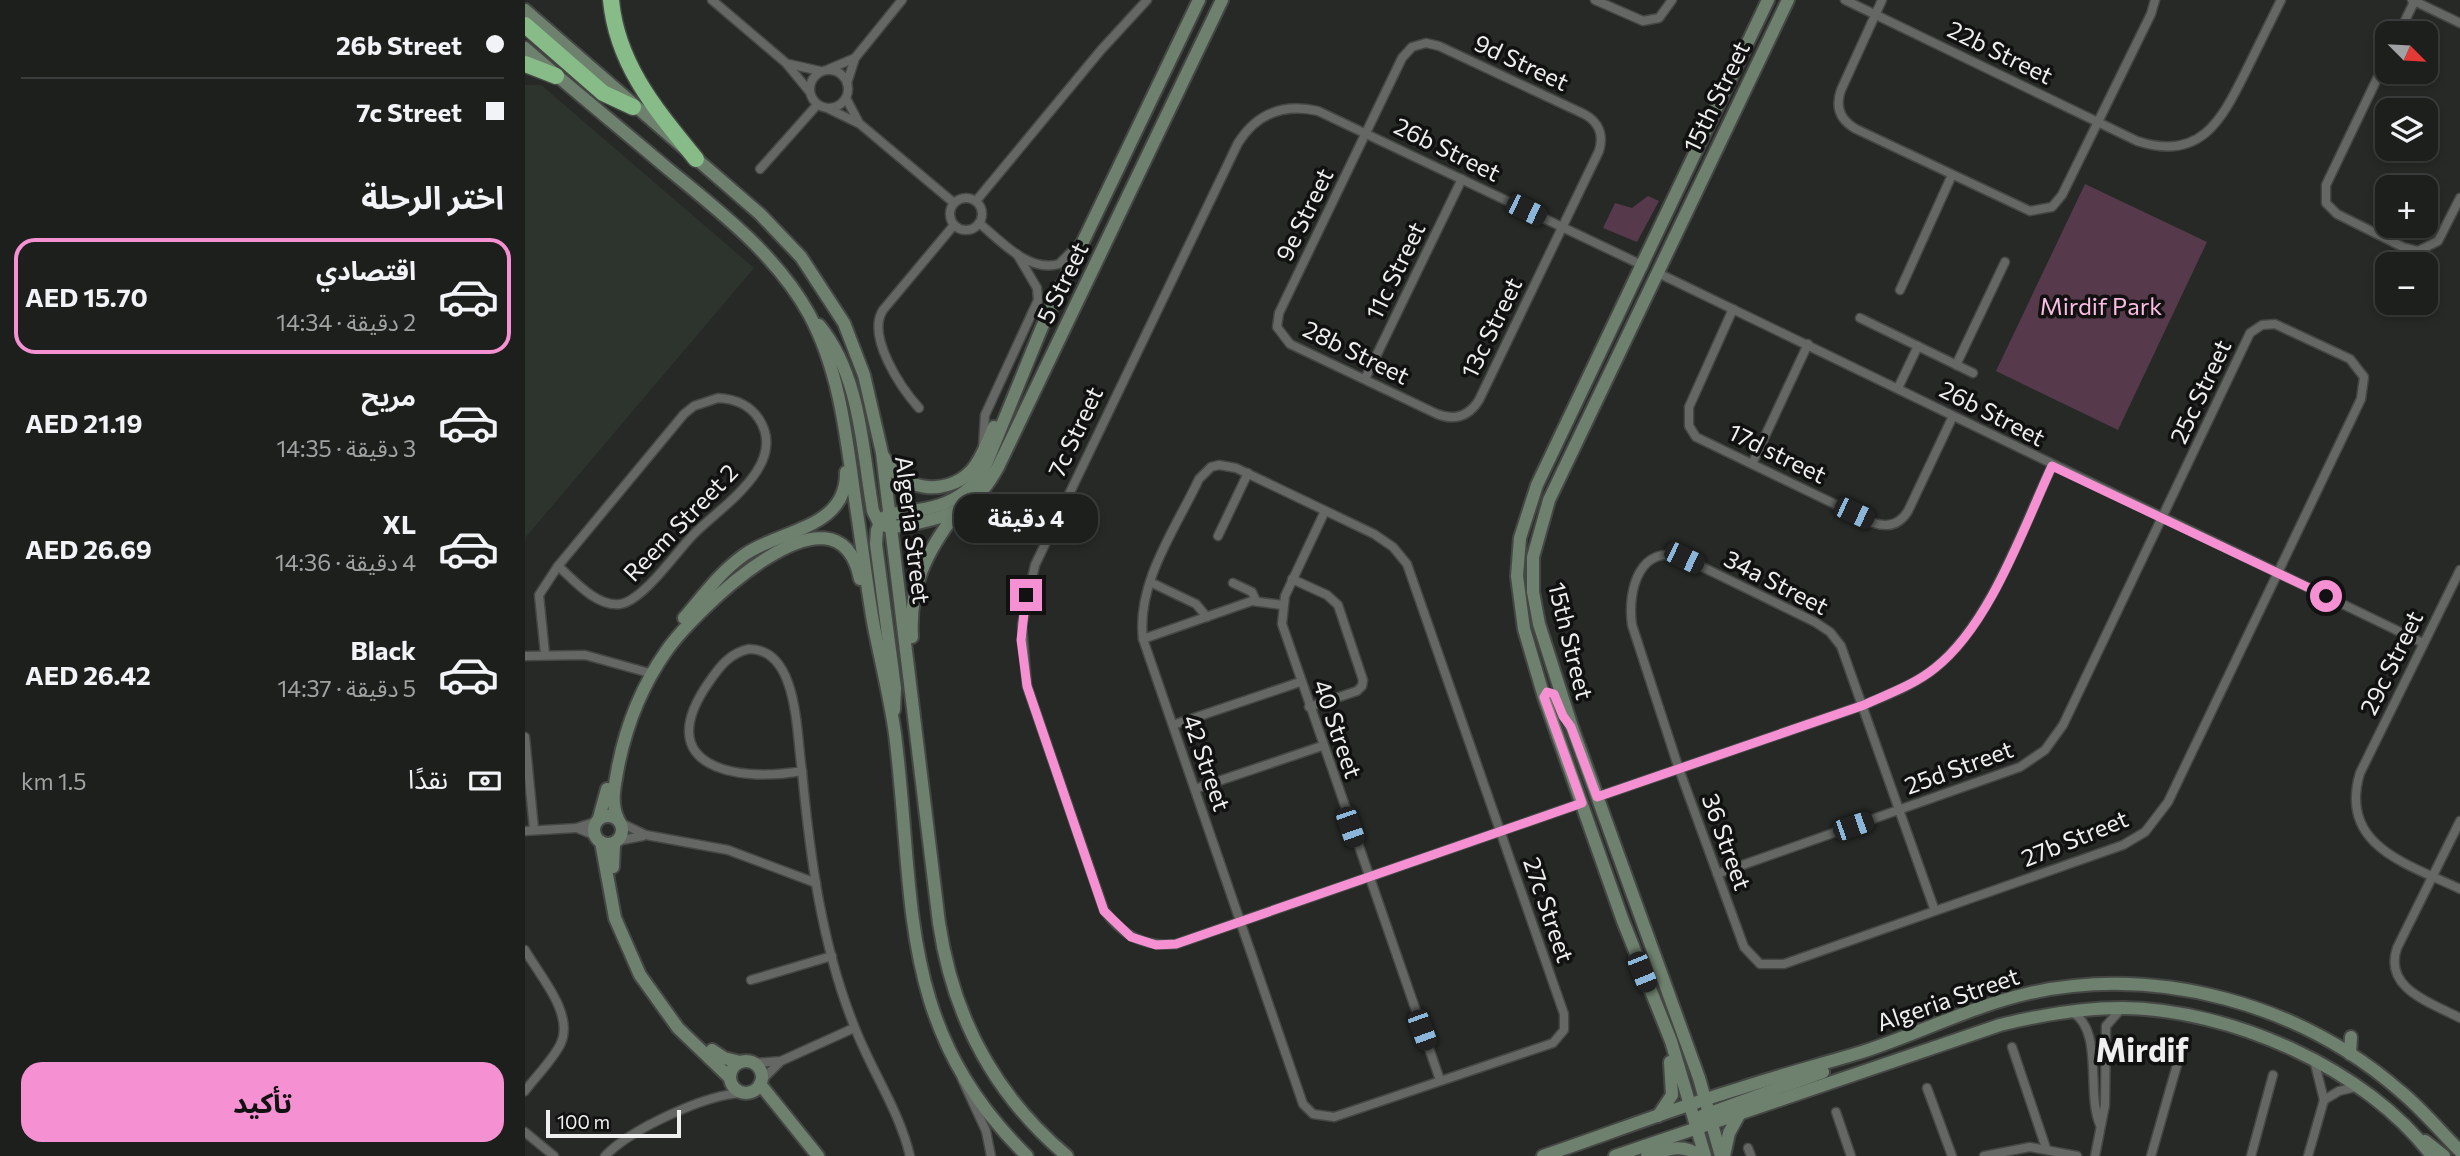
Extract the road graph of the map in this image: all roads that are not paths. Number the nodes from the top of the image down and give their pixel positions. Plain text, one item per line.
1 (611, 0) edge
2 (712, 0) edge
3 (902, 0) edge
4 (1147, 0) edge
5 (1222, 0) edge
6 (1595, 0) edge
7 (1672, 0) edge
8 (1768, 0) edge
9 (1788, 0) edge
10 (1845, 0) edge
11 (1882, 0) edge
12 (2155, 0) edge
13 (2281, 0) edge
14 (2414, 0) edge
15 (1197, 3) edge
16 (525, 10) edge
17 (1875, 15) junction
18 (2404, 21) edge
19 (2460, 23) edge
20 (525, 25) edge
21 (525, 48) edge
22 (855, 58) junction
23 (786, 63) junction
24 (525, 64) edge
25 (825, 70) junction
26 (556, 76) junction
27 (847, 83) junction
28 (2375, 83) edge
29 (1726, 86) junction
30 (809, 91) junction
31 (846, 99) junction
32 (817, 104) junction
33 (633, 107) junction
34 (829, 108) junction
35 (2097, 122) junction
36 (860, 124) junction
37 (1366, 133) junction
38 (1238, 143) joint
39 (1713, 154) junction
40 (696, 159) junction
41 (760, 169) dead end
42 (1952, 175) junction
43 (1462, 179) junction
44 (2460, 198) edge
45 (976, 201) junction
46 (954, 203) junction
47 (979, 223) junction
48 (954, 225) junction
49 (1562, 228) junction
50 (1088, 232) junction
51 (1017, 254) junction
52 (2005, 262) dead end
53 (1644, 266) junction
54 (1658, 273) junction
55 (1900, 290) dead end
56 (1733, 309) junction
57 (1279, 313) joint
58 (810, 316) junction
59 (1860, 318) dead end
60 (1042, 327) junction
61 (1808, 344) junction
62 (1919, 346) junction
63 (1957, 365) junction
64 (1973, 373) dead end
65 (1590, 375) junction
66 (1365, 379) junction
67 (1898, 388) junction
68 (919, 408) dead end
69 (1437, 414) joint
70 (1953, 416) junction
71 (1585, 425) junction
72 (848, 447) junction
73 (983, 449) junction
74 (882, 453) junction
75 (1752, 464) junction
76 (2052, 466) junction
77 (1236, 468) joint
78 (1248, 473) junction
79 (1325, 511) junction
80 (957, 513) junction
81 (2162, 518) junction
82 (886, 522) junction
83 (1218, 536) dead end
84 (558, 566) junction
85 (2460, 570) edge
86 (2277, 573) junction
87 (1292, 579) junction
88 (1150, 582) junction
89 (1233, 583) dead end
90 (712, 592) junction
91 (1256, 601) junction
92 (1282, 606) junction
93 (1207, 617) junction
94 (873, 621) junction
95 (1632, 625) joint
96 (1143, 639) junction
97 (2423, 643) junction
98 (545, 653) junction
99 (525, 656) edge
100 (646, 672) junction
101 (1300, 682) junction
102 (911, 686) junction
103 (1544, 697) junction
104 (1864, 705) junction
105 (1309, 708) junction
106 (892, 717) junction
107 (1173, 725) junction
108 (1571, 727) junction
109 (525, 737) edge
110 (1322, 746) junction
111 (1679, 769) junction
112 (802, 772) junction
113 (1195, 789) junction
114 (1597, 797) junction
115 (1582, 803) junction
116 (1900, 810) junction
117 (619, 821) junction
118 (2460, 821) edge
119 (529, 830) edge
120 (1500, 831) junction
121 (603, 833) junction
122 (646, 835) junction
123 (1717, 874) junction
124 (2433, 876) junction
125 (1367, 878) junction
126 (816, 883) junction
127 (2460, 889) edge
128 (1935, 911) junction
129 (1240, 923) junction
130 (525, 950) edge
131 (832, 956) junction
132 (1784, 964) joint
133 (751, 980) dead end
134 (2123, 1008) junction
135 (2069, 1011) junction
136 (2460, 1018) edge
137 (854, 1028) junction
138 (2350, 1037) dead end
139 (1671, 1041) junction
140 (2012, 1047) dead end
141 (1867, 1050) junction
142 (2181, 1051) dead end
143 (2350, 1054) junction
144 (2314, 1060) junction
145 (781, 1061) junction
146 (740, 1062) junction
147 (754, 1063) junction
148 (961, 1073) junction
149 (2273, 1074) dead end
150 (1699, 1078) junction
151 (730, 1080) junction
152 (1440, 1080) junction
153 (761, 1082) junction
154 (2357, 1087) junction
155 (1927, 1088) dead end
156 (1735, 1089) junction
157 (525, 1091) edge
158 (745, 1093) junction
159 (719, 1098) junction
160 (2323, 1100) junction
161 (1303, 1104) joint
162 (1689, 1107) junction
163 (1708, 1112) junction
164 (1836, 1112) dead end
165 (1740, 1113) junction
166 (1657, 1117) junction
167 (2100, 1125) junction
168 (1695, 1127) junction
169 (525, 1132) edge
170 (2415, 1137) junction
171 (2046, 1148) junction
172 (2460, 1151) edge
173 (554, 1156) edge
174 (605, 1156) edge
175 (809, 1156) edge
176 (818, 1156) edge
177 (910, 1156) edge
178 (991, 1156) edge
179 (1027, 1156) edge
180 (1067, 1156) edge
181 (1543, 1156) edge
182 (1618, 1156) edge
183 (1647, 1156) edge
184 (1702, 1156) edge
185 (1722, 1156) edge
186 (1851, 1156) edge
187 (1952, 1156) edge
188 (1984, 1156) edge
189 (2077, 1156) edge
190 (2095, 1156) edge
191 (2151, 1156) edge
192 (2251, 1156) edge
193 (2308, 1156) edge
194 (2432, 1156) edge
195 (2444, 1156) edge

1 - 40 highway
2 - 23 street
3 - 22 street
4 - 45 street
5 - 80 street, 5 Street
6 - 7 street
8 - 29 street, 15th Street
9 - 39 street, 15th Street
10 - 17 street, 22b Street
11 - 17 street
12 - 35 street
13 - 35 street, 22b Street
14 - 18 street
14 - 19 street
15 - 50 street, 5 Street
16 - 33 street, Algeria Street
17 - 35 street, 22b Street
17 - 42 street
20 - 33 highway
21 - 26 street, Algeria Street
22 - 25 street
22 - 27 street
23 - 25 street
23 - 30 street
24 - 26 highway
25 - 27 street
25 - 30 street
26 - 58 street, Algeria Street
27 - 31 street
28 - 44 street
29 - 39 street
29 - 53 street, 15th Street
30 - 32 street
31 - 34 street
31 - 36 street
32 - 34 street
32 - 41 street
33 - 40 street, Algeria Street
34 - 36 street
35 - 42 street
36 - 46 street
37 - 38 street, 26b Street
37 - 43 street, 26b Street
37 - 49 street, 9d Street
37 - 57 street, 9e Street
38 - 129 street, 7c Street
39 - 54 street, 15th Street
40 - 74 street, Algeria Street
42 - 55 street
43 - 49 street, 26b Street
43 - 66 street, 11c Street
45 - 46 street
45 - 47 street
46 - 48 street
47 - 48 street
47 - 51 street
48 - 68 street
49 - 53 street, 26b Street
49 - 69 street, 13c Street
50 - 51 street
50 - 60 street, 5 Street
51 - 73 street
52 - 63 street
53 - 65 street, 15th Street
54 - 56 street, 26b Street
54 - 71 street, 15th Street
56 - 61 street, 26b Street
56 - 75 street, 17d street
57 - 66 street, 28b Street
58 - 72 street, Algeria Street
58 - 82 street
59 - 62 street
60 - 73 street
60 - 82 street, 5 Street
61 - 67 street, 26b Street
61 - 75 street
62 - 63 street
62 - 67 street
63 - 64 street
65 - 71 street
65 - 103 street, 15th Street
66 - 69 street, 28b Street
67 - 70 street, 26b Street
70 - 75 street, 17d street
70 - 76 street, 26b Street
71 - 108 street, 15th Street
72 - 90 street
72 - 94 street, Algeria Street
73 - 74 street
74 - 82 street, Algeria Street
76 - 81 street, 26b Street
76 - 104 street
77 - 78 street, 27c Street
77 - 88 street, 42 Street
78 - 79 street, 27c Street
78 - 83 street
79 - 87 street, 40 Street
79 - 120 street, 27c Street
80 - 82 street, 5 Street
80 - 102 street
81 - 86 street, 26b Street
81 - 86 street, 25c Street
81 - 116 street, 25d Street
82 - 102 street, Algeria Street
82 - 106 street
84 - 84 street, Reem Street 2
84 - 98 street, Reem Street 2
85 - 97 street, 29c Street
86 - 97 street, 26b Street
86 - 128 street, 27b Street
87 - 92 street, 40 Street
87 - 105 street
88 - 93 street
88 - 96 street, 42 Street
89 - 91 street
90 - 94 street
90 - 100 street
90 - 117 street
91 - 92 street
91 - 93 street
92 - 101 street, 40 Street
93 - 96 street
94 - 106 street, Algeria Street
95 - 104 street, 34a Street
95 - 111 street, 36 Street
96 - 107 street, 42 Street
97 - 124 street, 29c Street
98 - 99 street
98 - 100 street
100 - 121 street
101 - 105 street, 40 Street
101 - 107 street
102 - 180 street, Algeria Street
103 - 108 street
103 - 115 street, 15th Street
104 - 111 street
104 - 116 street, 34a Street
105 - 110 street, 40 Street
106 - 148 street, Algeria Street
107 - 113 street, 42 Street
108 - 114 street, 15th Street
109 - 119 street
110 - 113 street
110 - 125 street, 40 Street
111 - 114 street
111 - 123 street, 36 Street
112 - 112 street
112 - 126 street
113 - 129 street, 42 Street
114 - 150 street, 15th Street
115 - 120 street
115 - 139 street, 15th Street
116 - 123 street, 25d Street
116 - 128 street, 34a Street
117 - 121 street
117 - 121 street
117 - 122 street
118 - 124 street
119 - 121 street
120 - 125 street
120 - 152 street, 27c Street
121 - 122 street
121 - 146 street
121 - 151 street
122 - 126 street
123 - 132 street, 36 Street
124 - 127 street
124 - 136 street
125 - 129 street
125 - 152 street, 40 Street
126 - 131 street
128 - 132 street, 27b Street
129 - 161 street, 42 Street
130 - 157 street
131 - 133 street
131 - 137 street
134 - 135 street, Algeria Street
134 - 144 street, Algeria Street
134 - 167 street
135 - 165 street, Algeria Street
135 - 167 street
137 - 145 street
137 - 177 street
138 - 143 street
139 - 162 street, 15th Street
139 - 166 street
140 - 171 street
141 - 143 street, Algeria Street
141 - 156 street, Algeria Street
141 - 163 street
142 - 191 street
143 - 172 street, Algeria Street
144 - 154 street, Algeria Street
144 - 160 street
145 - 147 street
145 - 153 street
146 - 147 street
146 - 151 street
147 - 153 street
148 - 178 street
148 - 179 street, Algeria Street
149 - 192 street
150 - 156 street
150 - 163 street, 15th Street
151 - 158 street
151 - 159 street
152 - 161 street, 27c Street
153 - 158 street
153 - 176 street
154 - 160 street
154 - 170 street, Algeria Street
155 - 187 street
156 - 163 street, Algeria Street
158 - 159 street
158 - 175 street
159 - 174 street
160 - 193 street
162 - 163 street, Algeria Street
162 - 166 street, Algeria Street
162 - 168 street, 15th Street
163 - 165 street, Algeria Street
163 - 168 street, Algeria Street
163 - 185 street, 15th Street
164 - 186 street
165 - 185 street
166 - 181 street, Algeria Street
167 - 190 street
168 - 182 street, Algeria Street
168 - 184 street, 15th Street
169 - 173 street
170 - 194 street, Algeria Street
170 - 195 street
171 - 188 street
171 - 189 street
183 - 184 street

